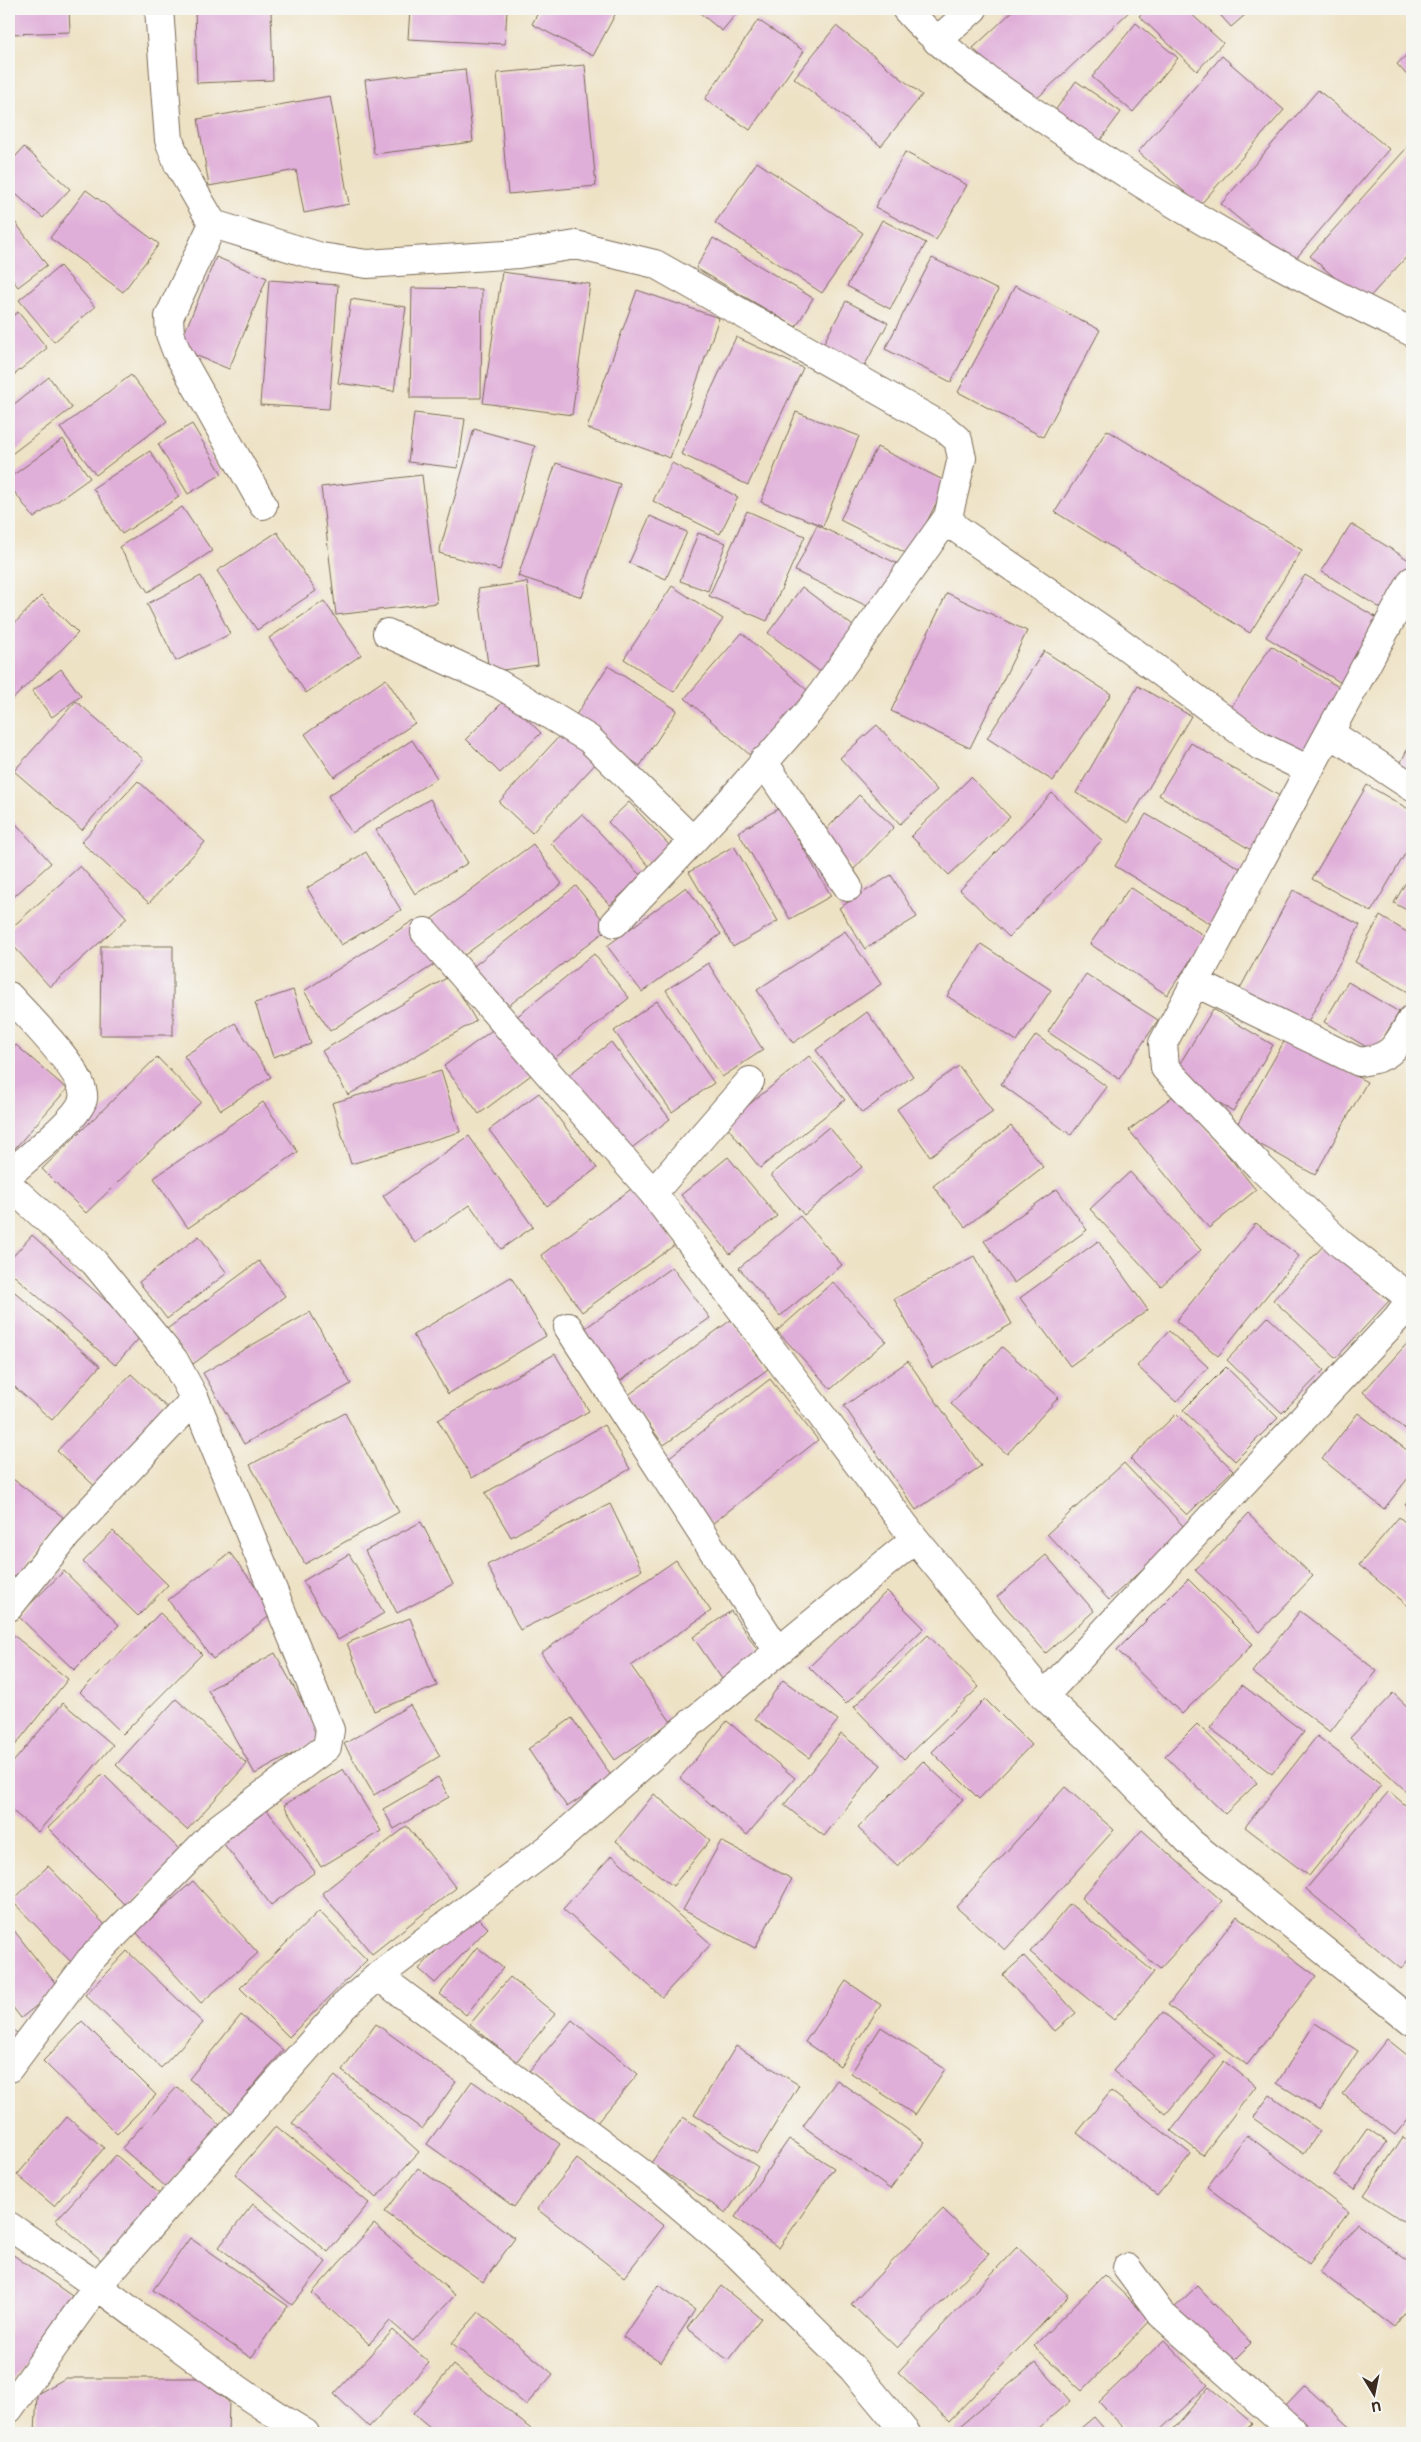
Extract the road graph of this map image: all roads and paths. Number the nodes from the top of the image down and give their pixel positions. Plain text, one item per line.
1 (159, 9) edge
2 (906, 9) edge
3 (973, 9) edge
4 (937, 41) junction
5 (213, 224) junction
6 (1412, 332) edge
7 (263, 505) dead end
8 (948, 517) junction
9 (1412, 581) edge
10 (387, 633) dead end
11 (1330, 733) junction
12 (763, 762) junction
13 (1309, 770) junction
14 (1412, 787) edge
15 (692, 840) junction
16 (848, 887) dead end
17 (615, 922) dead end
18 (425, 932) dead end
19 (1194, 982) junction
20 (9, 996) edge
21 (1412, 1018) edge
22 (750, 1081) dead end
23 (9, 1174) edge
24 (9, 1185) edge
25 (653, 1193) junction
26 (1412, 1299) edge
27 (568, 1327) dead end
28 (195, 1399) junction
29 (915, 1539) junction
30 (9, 1607) edge
31 (778, 1651) junction
32 (1044, 1696) junction
33 (378, 1976) junction
34 (1412, 2022) edge
35 (9, 2068) edge
36 (9, 2226) edge
37 (1127, 2268) dead end
38 (97, 2286) junction
39 (9, 2409) edge
40 (267, 2423) edge
41 (305, 2433) edge
42 (906, 2433) edge
43 (1296, 2433) edge

1 - 5 street
2 - 4 street
3 - 4 street
4 - 6 street
5 - 7 street
5 - 8 street
8 - 12 street
8 - 13 street
9 - 11 street
10 - 15 street
11 - 13 street
11 - 14 street
12 - 15 street
12 - 16 street
13 - 19 street
15 - 17 street
18 - 25 street
19 - 21 street
19 - 26 street
20 - 23 street
22 - 25 street
24 - 28 street
25 - 29 street
26 - 32 street
27 - 31 street
28 - 30 street
28 - 35 street
29 - 31 street
29 - 32 street
31 - 33 street
32 - 34 street
33 - 38 street
33 - 42 street
36 - 38 street
37 - 43 street
38 - 39 street
38 - 40 street
40 - 41 street

